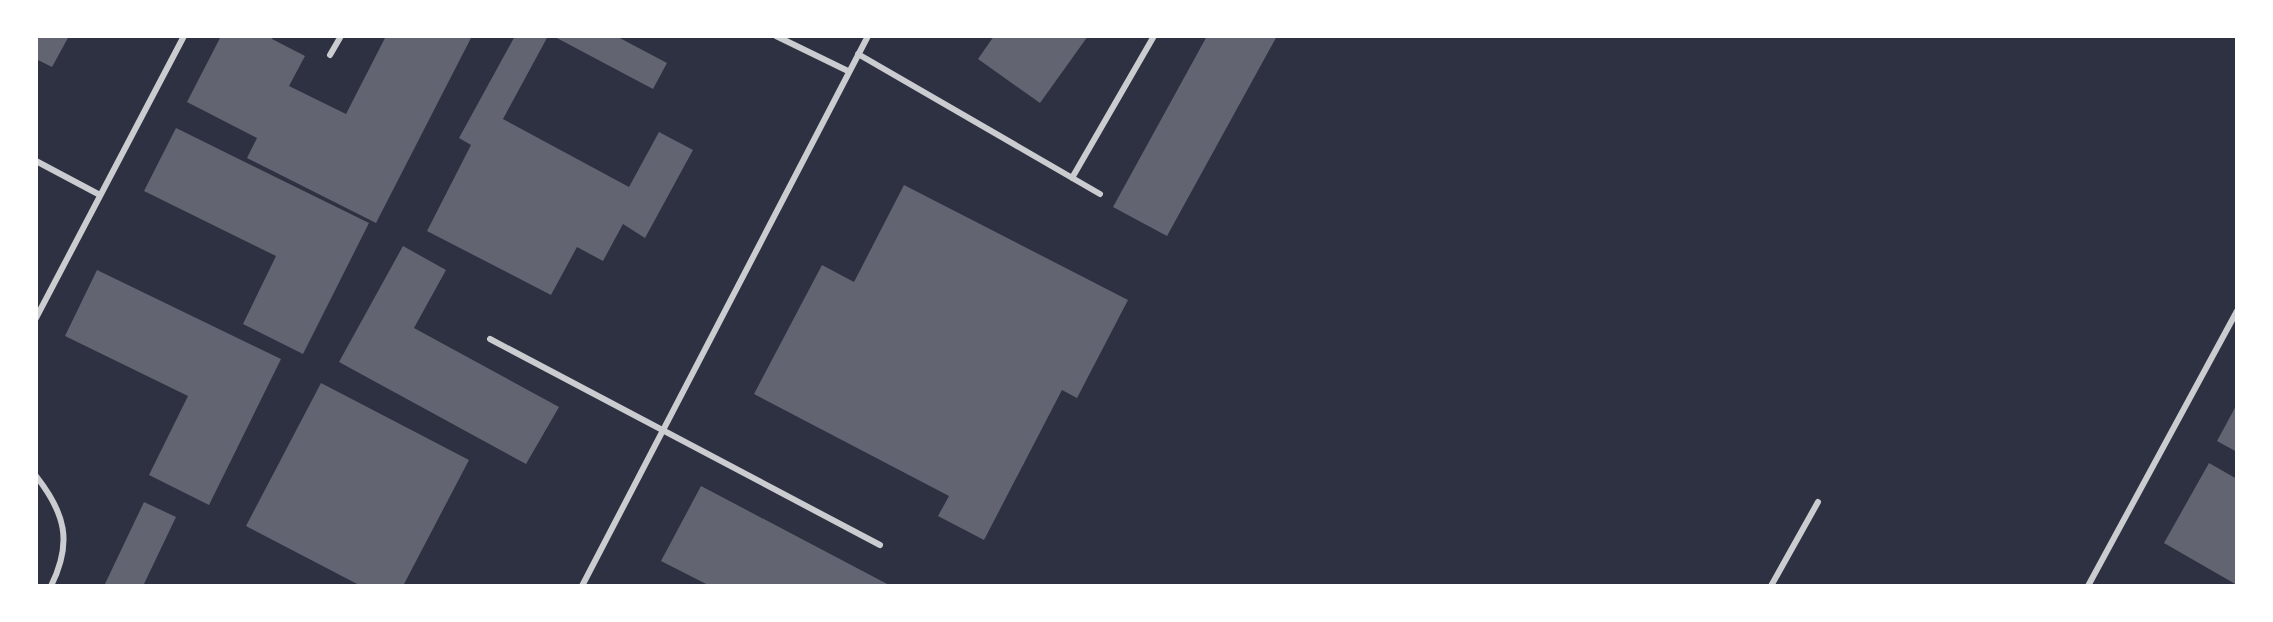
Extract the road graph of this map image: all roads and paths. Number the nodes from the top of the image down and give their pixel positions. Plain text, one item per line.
1 (184, 36) edge
2 (341, 36) edge
3 (776, 36) edge
4 (868, 36) edge
5 (1154, 36) edge
6 (858, 54) junction
7 (330, 55) dead end
8 (848, 71) junction
9 (36, 161) edge
10 (1072, 178) junction
11 (1100, 194) dead end
12 (100, 195) junction
13 (2237, 311) edge
14 (36, 318) edge
15 (490, 339) dead end
16 (662, 431) junction
17 (36, 476) edge
18 (1818, 502) dead end
19 (880, 545) dead end
20 (51, 586) edge
21 (582, 586) edge
22 (1771, 586) edge
23 (2088, 586) edge

1 - 12 lane
2 - 7 lane
3 - 8 lane
4 - 6 lane
5 - 10 lane
6 - 8 lane
6 - 10 lane
8 - 16 lane
9 - 12 lane
10 - 11 lane
12 - 14 lane
13 - 23 lane
15 - 16 lane
16 - 19 lane
16 - 21 lane
17 - 20 lane
18 - 22 lane

